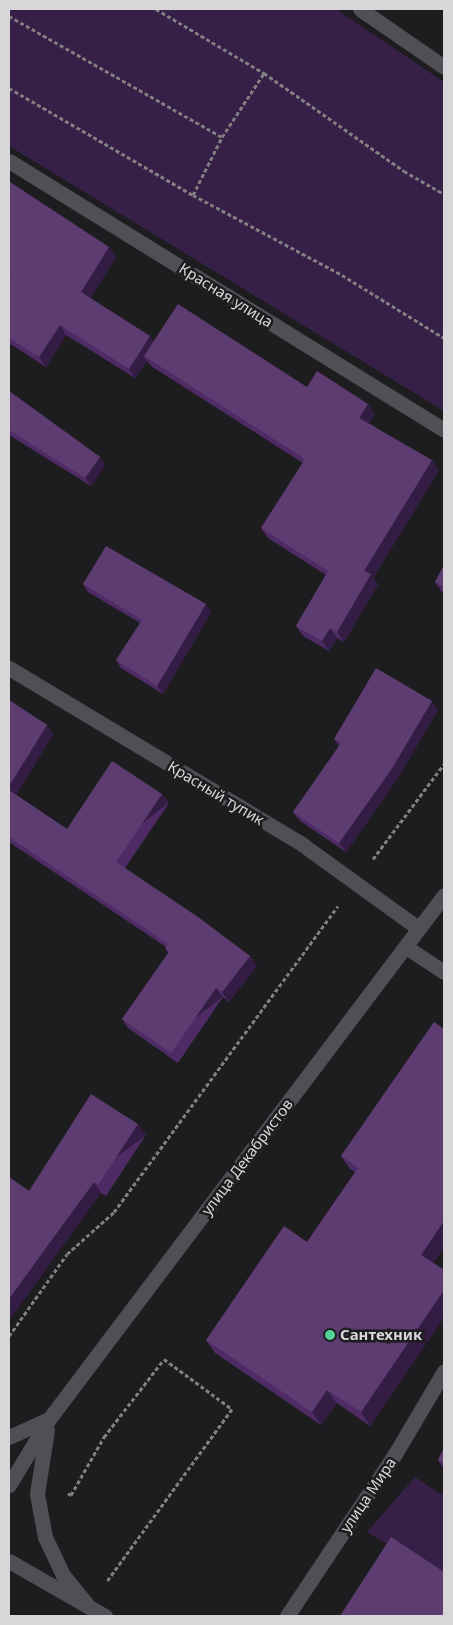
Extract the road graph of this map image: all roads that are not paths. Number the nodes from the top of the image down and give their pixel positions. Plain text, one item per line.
1 (360, 9) edge
2 (444, 66) edge
3 (9, 161) edge
4 (444, 430) edge
5 (9, 668) edge
6 (444, 895) edge
7 (418, 928) junction
8 (406, 947) junction
9 (444, 972) edge
10 (444, 1371) edge
11 (49, 1420) junction
12 (9, 1436) edge
13 (9, 1485) edge
14 (9, 1561) edge
15 (88, 1606) junction
16 (105, 1616) edge
17 (287, 1616) edge

1 - 2 street
3 - 4 street, Красная улица
5 - 7 street, Красный тупик
6 - 7 street, улица Декабристов
7 - 8 street, улица Декабристов
8 - 9 street
8 - 11 street, улица Декабристов
10 - 17 street, улица Мира
11 - 12 street
11 - 13 street, улица Декабристов
11 - 15 street, улица Декабристов
14 - 15 street
15 - 16 street

